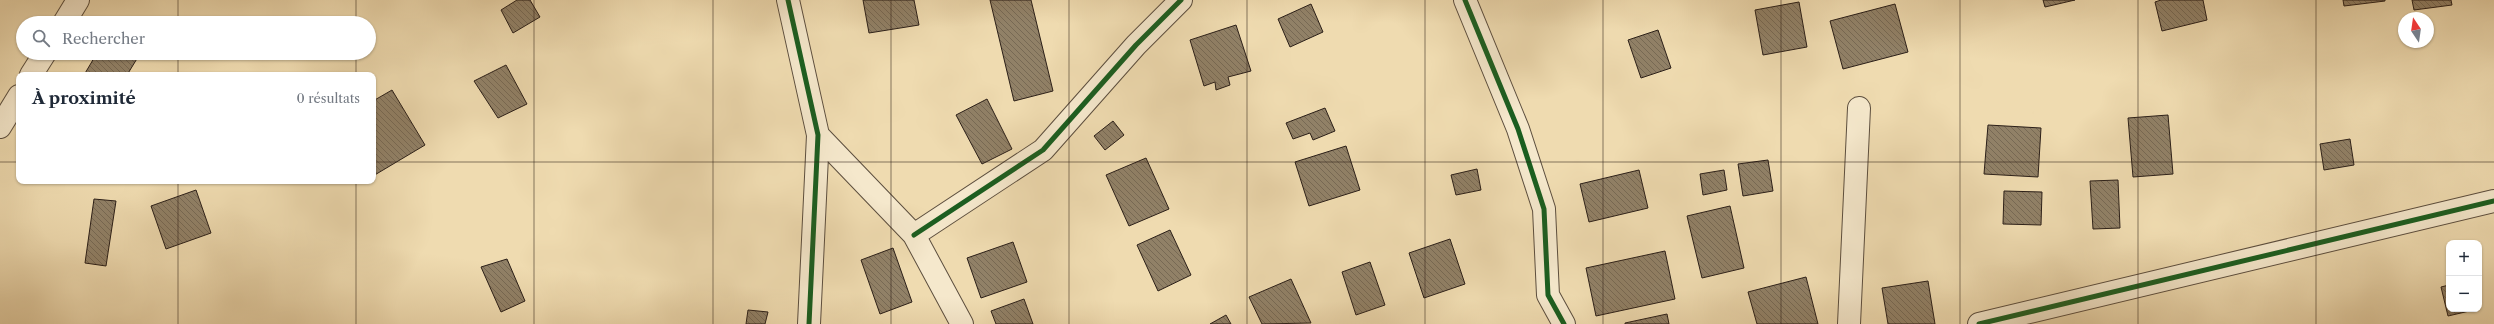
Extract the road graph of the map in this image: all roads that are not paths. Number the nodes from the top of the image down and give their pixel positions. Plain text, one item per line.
1 (78, 0) edge
2 (788, 0) edge
3 (1181, 0) edge
4 (1465, 0) edge
5 (68, 16) edge
6 (41, 60) edge
7 (34, 72) edge
8 (16, 101) edge
9 (1859, 108) dead end
10 (0, 127) edge
11 (818, 134) junction
12 (2494, 201) edge
13 (914, 235) junction
14 (810, 324) edge
15 (962, 324) edge
16 (1564, 324) edge
17 (1849, 324) edge
18 (1979, 324) edge

1 - 5 street
2 - 11 street
3 - 13 street
4 - 16 street
6 - 7 street
8 - 10 street
9 - 17 street
11 - 13 street
11 - 14 street
12 - 18 street
13 - 15 street

